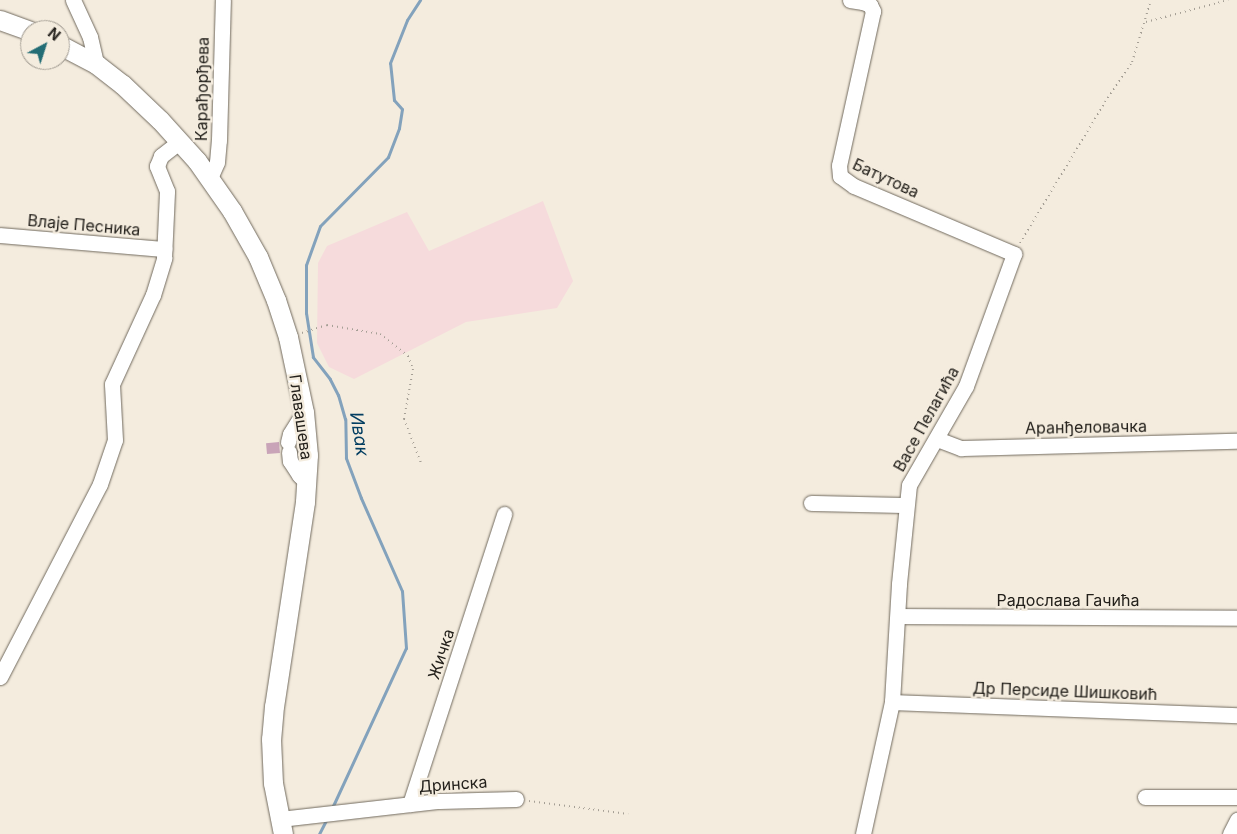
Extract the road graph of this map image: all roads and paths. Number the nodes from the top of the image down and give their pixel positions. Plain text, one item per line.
1 (73, 0) edge
2 (223, 0) edge
3 (850, 0) edge
4 (1151, 0) edge
5 (1228, 0) edge
6 (0, 20) edge
7 (1146, 22) junction
8 (20, 27) edge
9 (70, 50) edge
10 (96, 64) junction
11 (180, 141) junction
12 (210, 178) junction
13 (0, 235) edge
14 (164, 249) junction
15 (1014, 254) junction
16 (305, 332) dead end
17 (304, 412) junction
18 (937, 439) junction
19 (1237, 441) edge
20 (421, 463) dead end
21 (307, 483) junction
22 (812, 503) dead end
23 (906, 505) junction
24 (504, 514) dead end
25 (898, 616) junction
26 (1237, 618) edge
27 (0, 677) edge
28 (892, 702) junction
29 (1237, 715) edge
30 (1146, 797) dead end
31 (1237, 797) edge
32 (516, 799) joint
33 (410, 804) junction
34 (628, 814) dead end
35 (1237, 820) edge
36 (281, 827) edge
37 (863, 834) edge
38 (1230, 834) edge

1 - 10 street
2 - 12 street, Карађорђева
3 - 15 street, Батутова
4 - 7 path
5 - 7 path
6 - 8 main road
7 - 15 path
9 - 10 main road, Главашева
10 - 11 main road, Главашева
11 - 12 main road, Главашева
11 - 14 street
12 - 17 main road, Главашева
13 - 14 street, Влаје Песника
14 - 27 street
15 - 18 street, Васе Пелагића
16 - 20 path
17 - 21 main road, Главашева
17 - 21 street
18 - 19 street, Аранђеловачка
18 - 23 street, Васе Пелагића
21 - 36 main road, Главашева
22 - 23 street
23 - 25 street, Васе Пелагића
24 - 33 street, Жичка
25 - 26 street, Радослава Гачића
25 - 28 street, Васе Пелагића
28 - 29 street, Др Персиде Шишковић
28 - 37 street, Васе Пелагића
30 - 31 street
32 - 33 street, Дринска
32 - 34 path
33 - 36 street, Дринска
35 - 38 street

